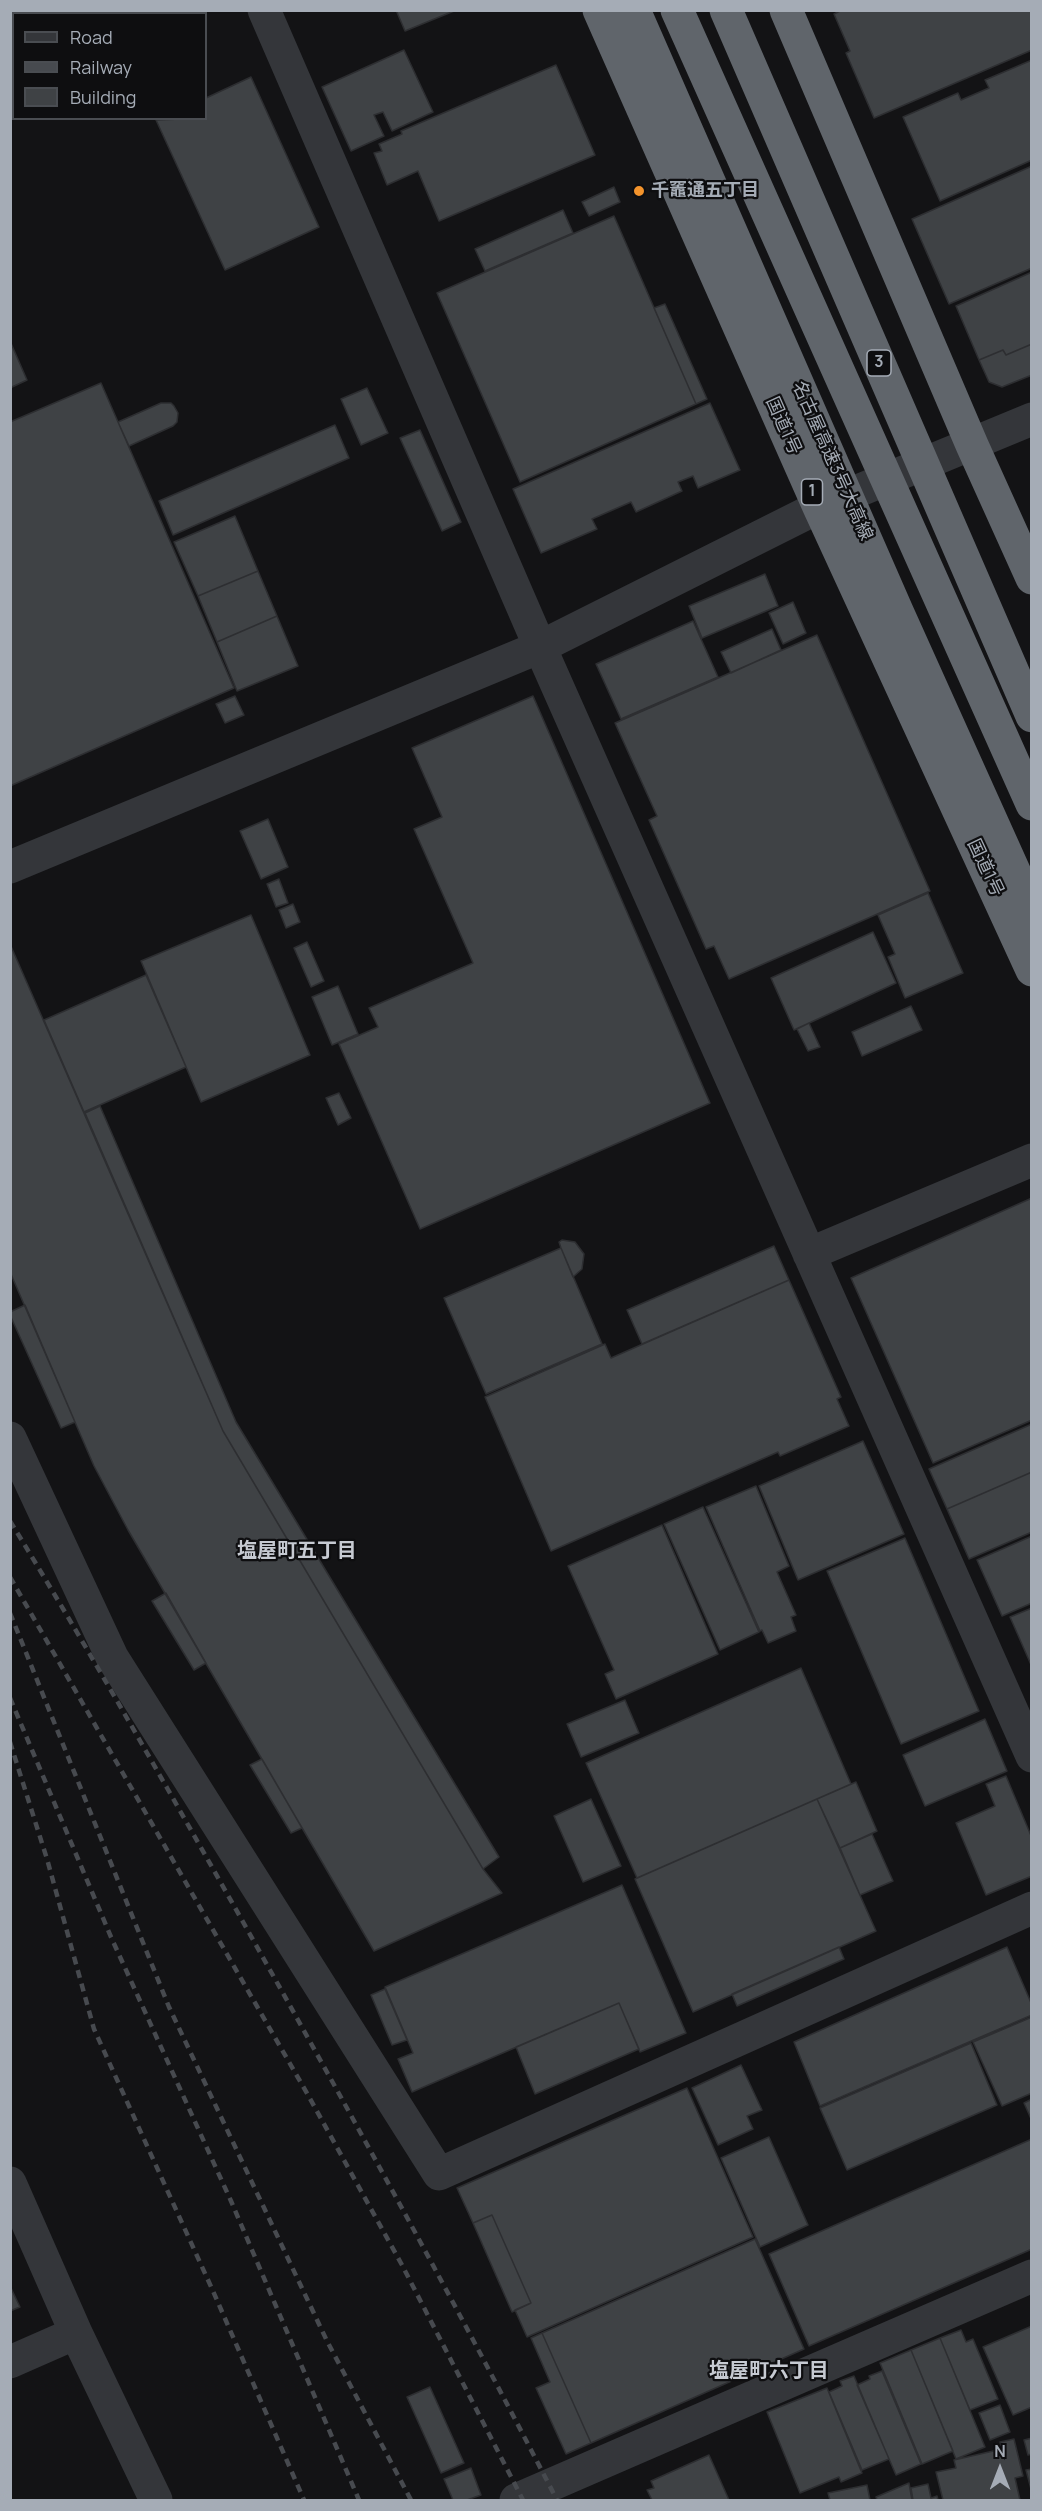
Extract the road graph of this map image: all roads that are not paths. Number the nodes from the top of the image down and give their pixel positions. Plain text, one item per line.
1 (264, 10) edge
2 (599, 10) edge
3 (634, 10) edge
4 (677, 10) edge
5 (726, 10) edge
6 (786, 10) edge
7 (1032, 419) edge
8 (972, 445) junction
9 (819, 507) junction
10 (1032, 578) edge
11 (540, 647) junction
12 (1032, 716) edge
13 (1032, 804) edge
14 (10, 867) edge
15 (1032, 911) edge
16 (1032, 970) edge
17 (1032, 1160) edge
18 (809, 1254) junction
19 (10, 1438) edge
20 (1032, 1756) edge
21 (1032, 1908) edge
22 (10, 2183) edge
23 (1032, 2276) edge
24 (76, 2333) junction
25 (10, 2362) edge
26 (156, 2500) edge
27 (516, 2500) edge

1 - 11 street
2 - 9 highway, 国道1号 / 1
3 - 15 highway, 名古屋高速3号大高線
4 - 13 highway
5 - 12 highway, 3
6 - 8 highway
7 - 8 street
8 - 9 street
8 - 10 highway
9 - 11 street
9 - 16 highway, 国道1号 / 1
11 - 14 street
11 - 18 street
17 - 18 street
18 - 20 street
19 - 21 street
22 - 24 street
23 - 27 street
24 - 25 street
24 - 26 street

